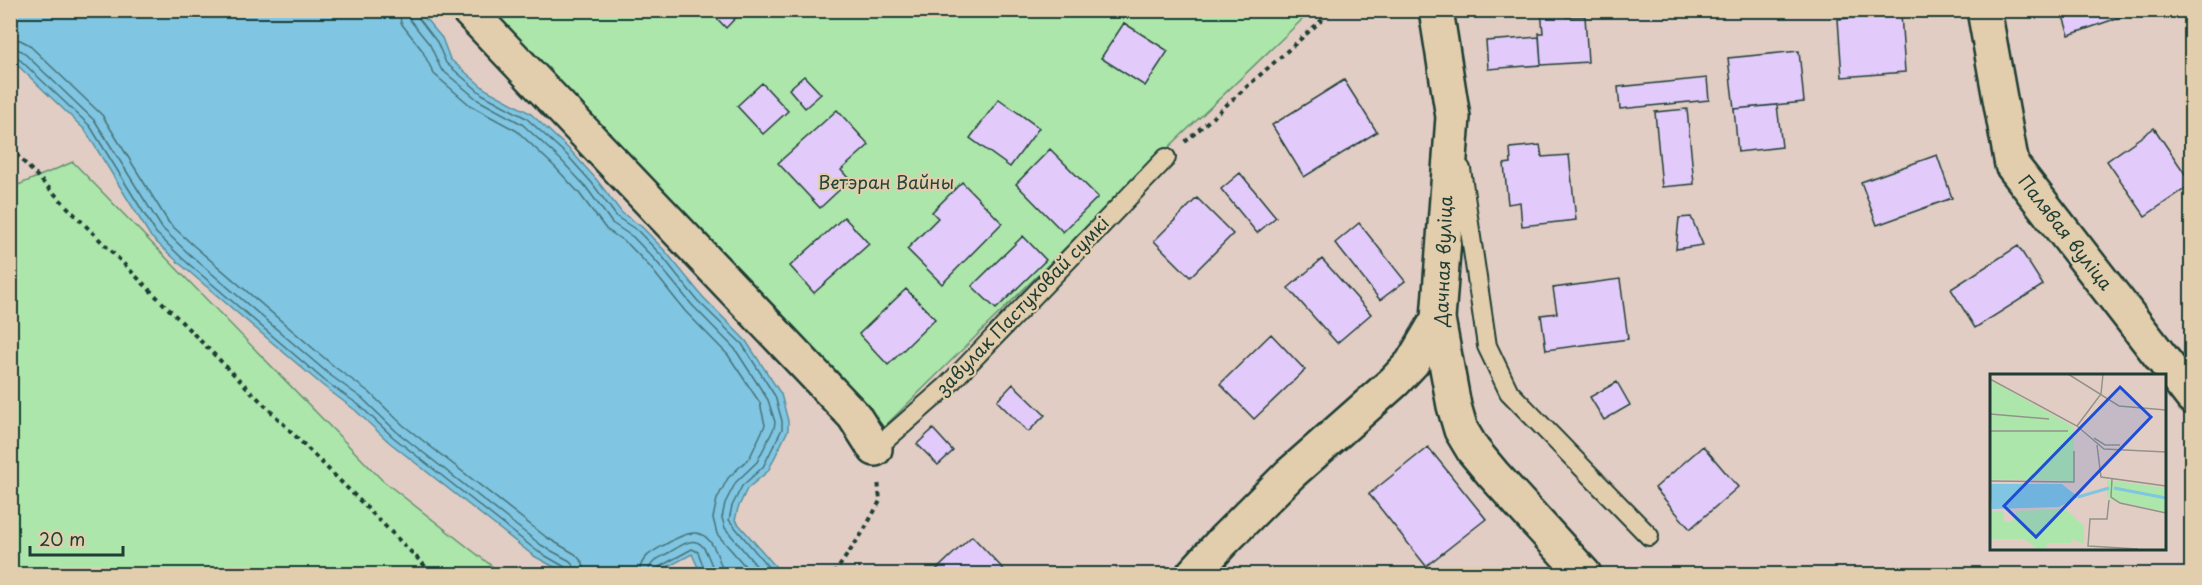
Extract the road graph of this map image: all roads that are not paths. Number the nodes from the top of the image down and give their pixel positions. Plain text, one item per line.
1 (468, 10) edge
2 (1436, 10) edge
3 (1984, 10) edge
4 (1453, 117) junction
5 (1166, 158) road end
6 (1438, 319) junction
7 (2192, 397) edge
8 (875, 449) joint
9 (1649, 536) dead end
10 (1193, 574) edge
11 (1584, 574) edge

1 - 8 street
2 - 4 street, Дачная вуліца
3 - 7 street, Палявая вуліца
4 - 6 street, Дачная вуліца
4 - 9 lane
5 - 8 lane, завулак Пастуховай сумкі
6 - 10 street
6 - 11 street, Дачная вуліца

